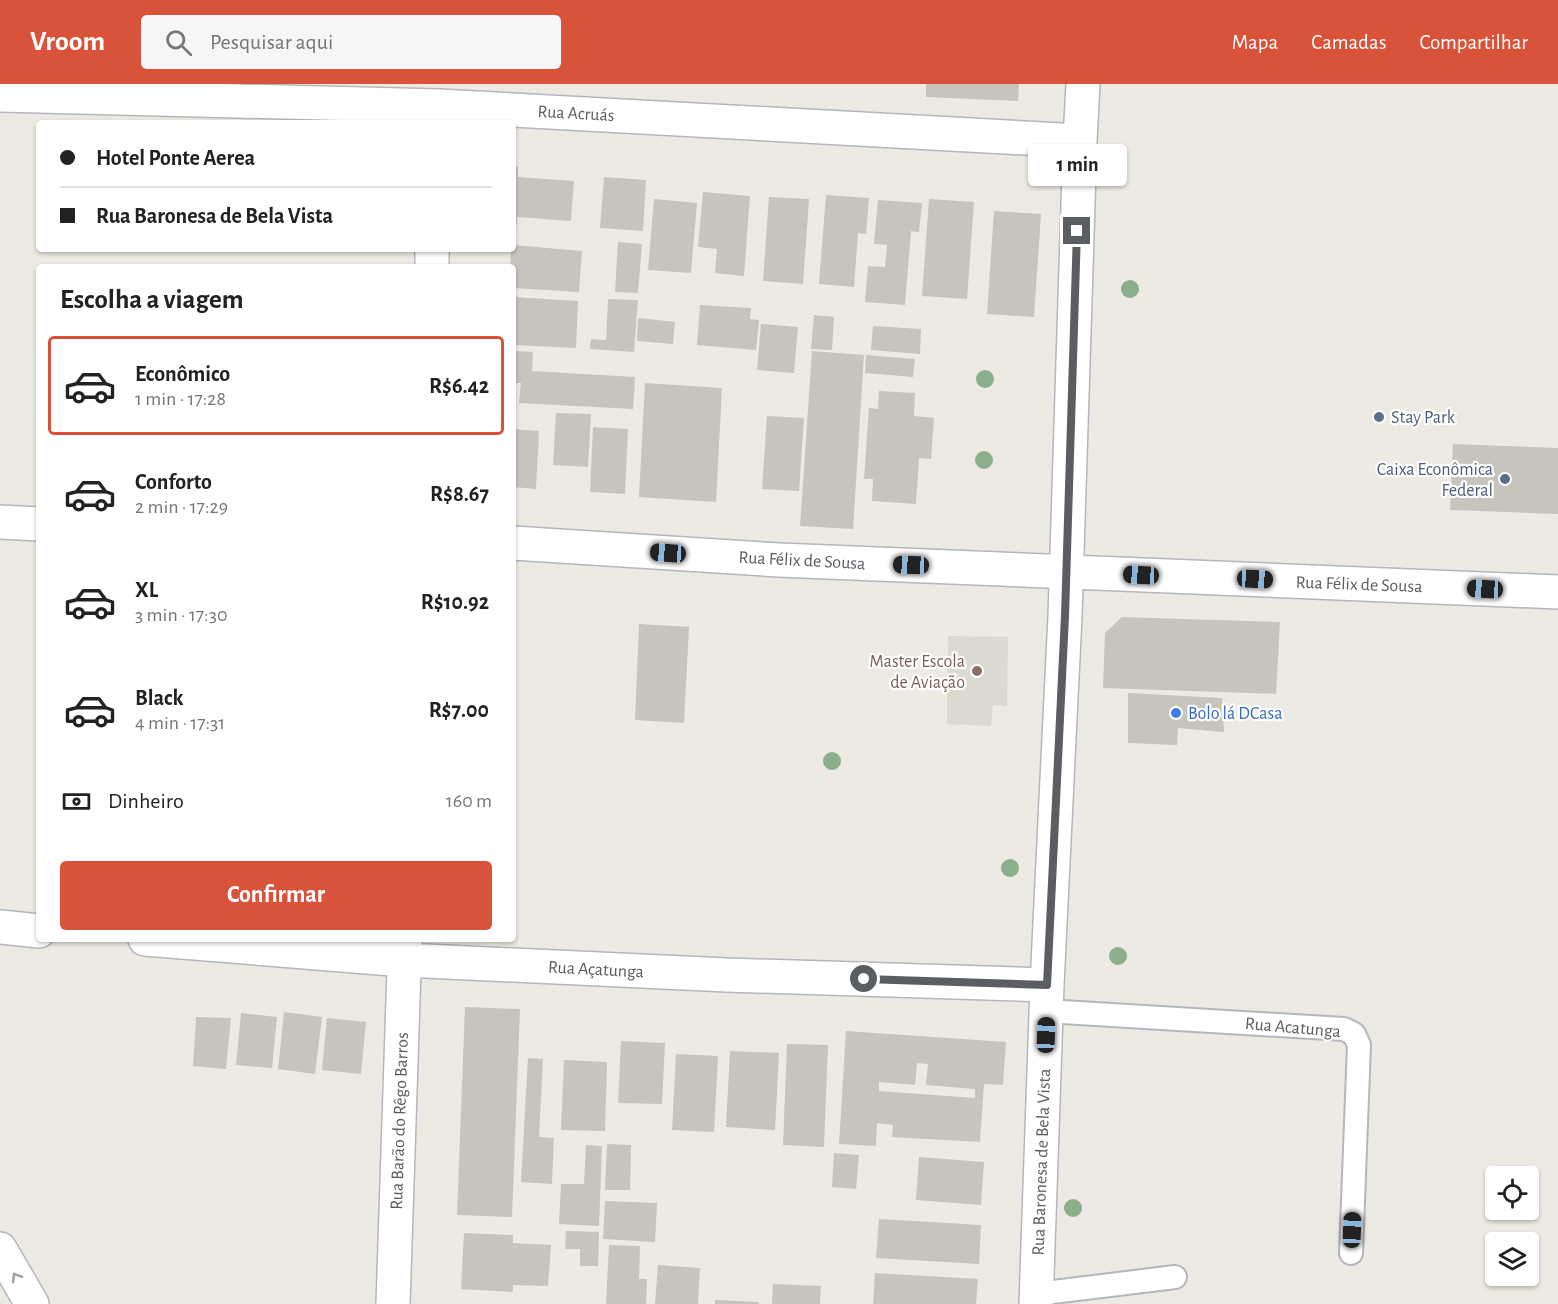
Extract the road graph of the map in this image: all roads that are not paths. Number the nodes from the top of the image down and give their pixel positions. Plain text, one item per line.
1 (1083, 84) edge
2 (0, 95) edge
3 (439, 104) edge
4 (1080, 141) junction
5 (0, 522) edge
6 (36, 524) edge
7 (516, 543) edge
8 (1066, 571) junction
9 (1558, 592) edge
10 (0, 927) edge
11 (36, 931) edge
12 (223, 942) edge
13 (405, 949) edge
14 (1047, 998) junction
15 (0, 1250) edge
16 (1351, 1253) dead end
17 (1175, 1277) dead end
18 (1036, 1299) edge
19 (32, 1304) edge
20 (393, 1304) edge

1 - 4 street, Rua Baronesa de Bela Vista
2 - 3 street, Rua Acruás
3 - 4 street, Rua Acruás
4 - 8 street, Rua Baronesa de Bela Vista
5 - 6 street
7 - 8 street, Rua Félix de Sousa
8 - 9 street, Rua Félix de Sousa
8 - 14 street, Rua Baronesa de Bela Vista
10 - 11 street
12 - 13 street, Rua Açatunga
13 - 14 street, Rua Açatunga
13 - 20 street, Rua Barão do Rêgo Barros
14 - 16 lane, Rua Acatunga
14 - 18 street, Rua Baronesa de Bela Vista
19 -> 15 street
17 - 18 lane

